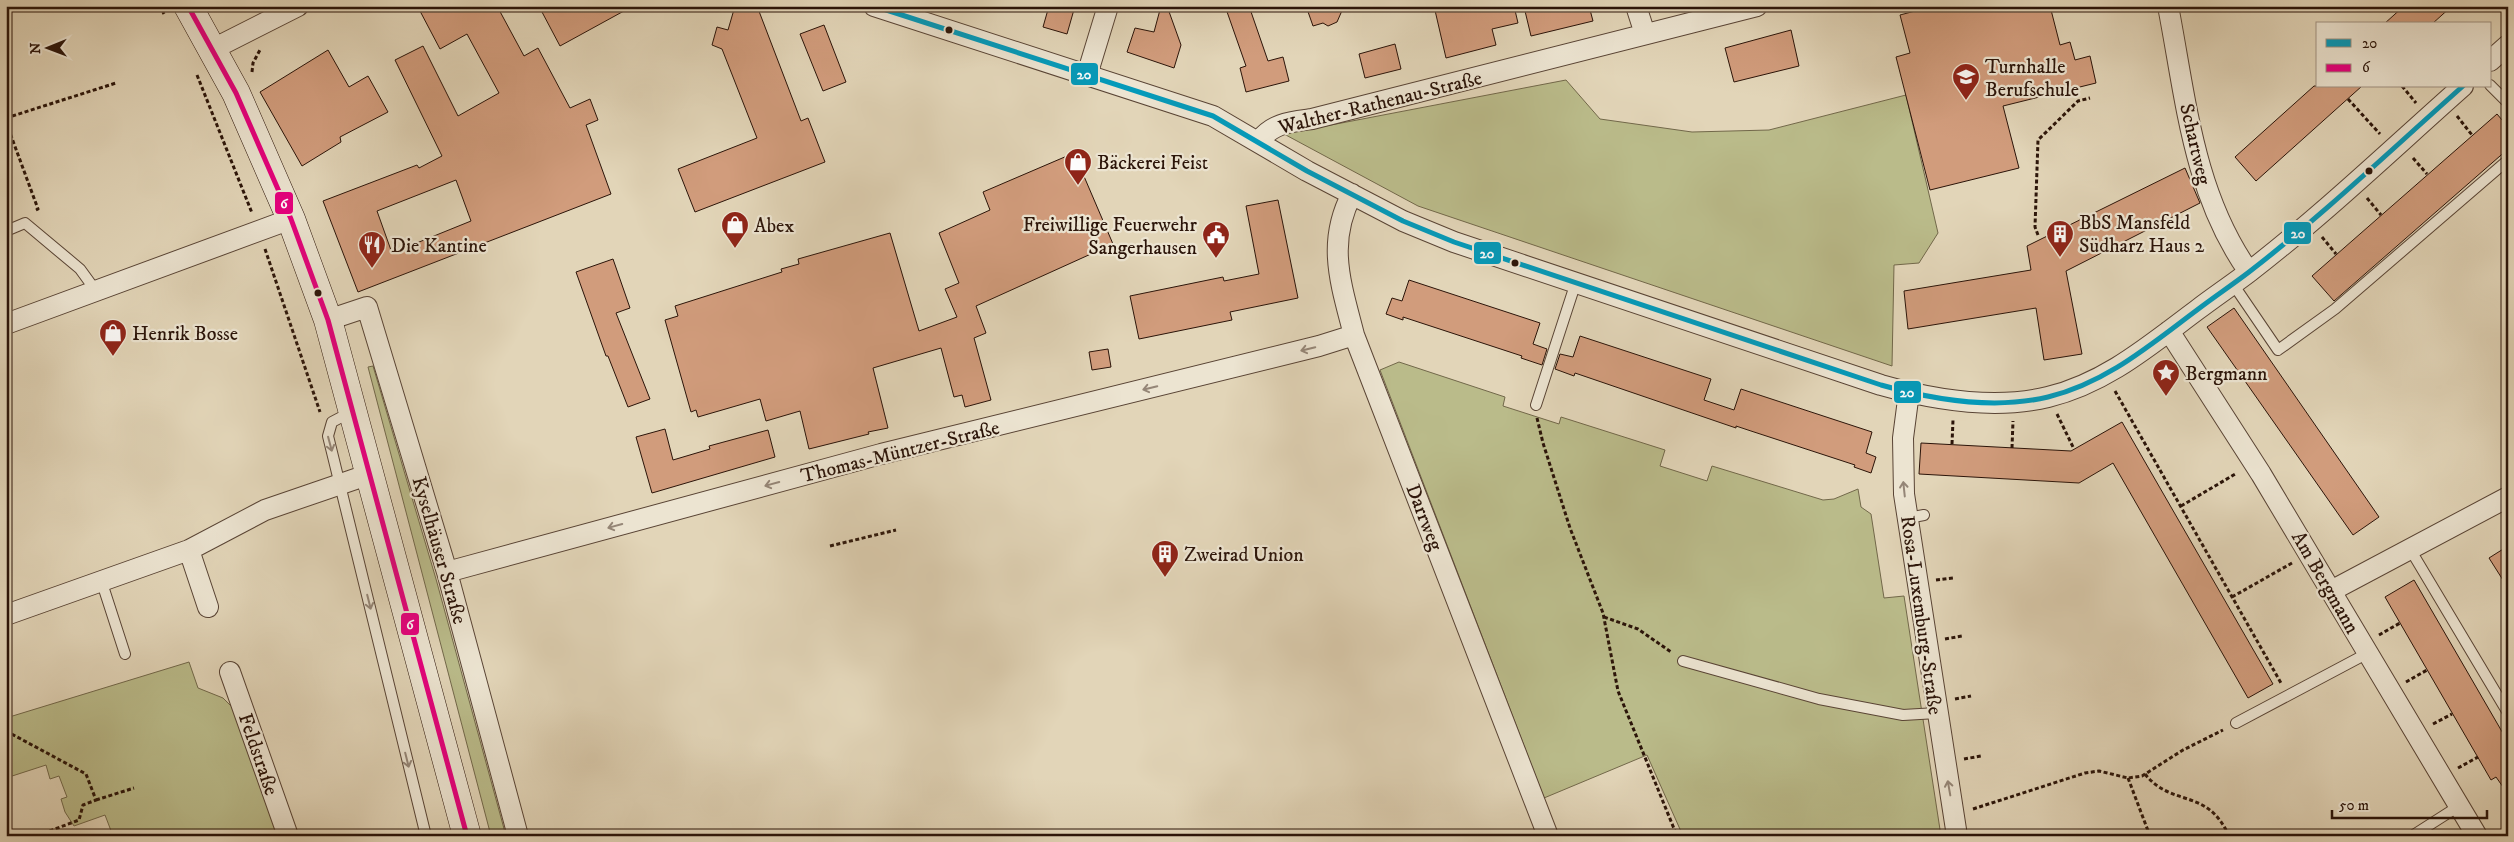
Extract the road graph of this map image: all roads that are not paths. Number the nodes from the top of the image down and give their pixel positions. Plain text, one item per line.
1 (188, 6) edge
2 (298, 6) edge
3 (874, 6) edge
4 (1108, 6) edge
5 (1636, 6) edge
6 (1757, 6) edge
7 (2168, 6) edge
8 (1645, 34) junction
9 (2508, 45) edge
10 (213, 49) junction
11 (2492, 59) edge
12 (1086, 76) junction
13 (2492, 87) edge
14 (2460, 88) edge
15 (2508, 104) edge
16 (1259, 141) junction
17 (2508, 160) edge
18 (1352, 194) junction
19 (291, 219) junction
20 (6, 231) edge
21 (2249, 272) junction
22 (1576, 282) junction
23 (2233, 284) junction
24 (96, 291) junction
25 (328, 320) junction
26 (6, 324) edge
27 (2169, 331) junction
28 (1354, 335) junction
29 (1909, 392) junction
30 (1536, 406) road end
31 (354, 411) junction
32 (370, 474) junction
33 (340, 483) junction
34 (2508, 497) edge
35 (2410, 549) junction
36 (188, 550) junction
37 (447, 572) junction
38 (102, 583) junction
39 (2331, 590) junction
40 (208, 607) dead end
41 (6, 616) edge
42 (2372, 645) junction
43 (125, 654) dead end
44 (1684, 661) road end
45 (230, 672) dead end
46 (1942, 707) junction
47 (2508, 713) edge
48 (2236, 723) road end
49 (2459, 806) junction
50 (288, 836) edge
51 (426, 836) edge
52 (467, 836) edge
53 (518, 836) edge
54 (1548, 836) edge
55 (1957, 836) edge
56 (2412, 836) edge
57 (2477, 836) edge

1 - 10 main road
2 - 10 street
3 - 12 street, Walther-Rathenau-Straße
4 - 12 street
5 - 8 street
6 - 8 street, Walther-Rathenau-Straße
7 - 21 street, Schartweg
8 - 16 street, Walther-Rathenau-Straße
9 - 11 street
10 - 19 main road
12 - 16 street, Walther-Rathenau-Straße
13 - 15 lane
14 - 21 street
16 - 18 street
17 - 23 lane
18 - 22 street
18 - 28 street, Darrweg
19 - 24 street
19 - 25 main road
20 - 24 lane
21 - 23 street
22 - 29 street
22 - 30 lane
23 - 27 street
24 - 26 street
25 - 31 main road
25 - 37 street, Kyselhäuser Straße
27 - 29 street
27 - 39 street, Am Bergmann
28 -> 37 street, Thomas-Müntzer-Straße
28 - 54 street, Darrweg
46 -> 29 street, Rosa-Luxemburg-Straße
31 - 32 main road
31 -> 33 lane
32 - 33 street
32 - 52 main road
33 - 36 street
33 -> 51 lane
34 - 35 street
35 - 39 street
35 - 47 lane
36 - 38 street
36 - 40 street
37 - 53 street, Kyselhäuser Straße
38 - 41 street
38 - 43 lane
39 - 42 street, Am Bergmann
42 - 48 lane
42 - 49 street, Am Bergmann
44 - 46 lane
45 - 50 street, Feldstraße
55 -> 46 street, Rosa-Luxemburg-Straße
49 - 56 lane
49 - 57 street, Am Bergmann

